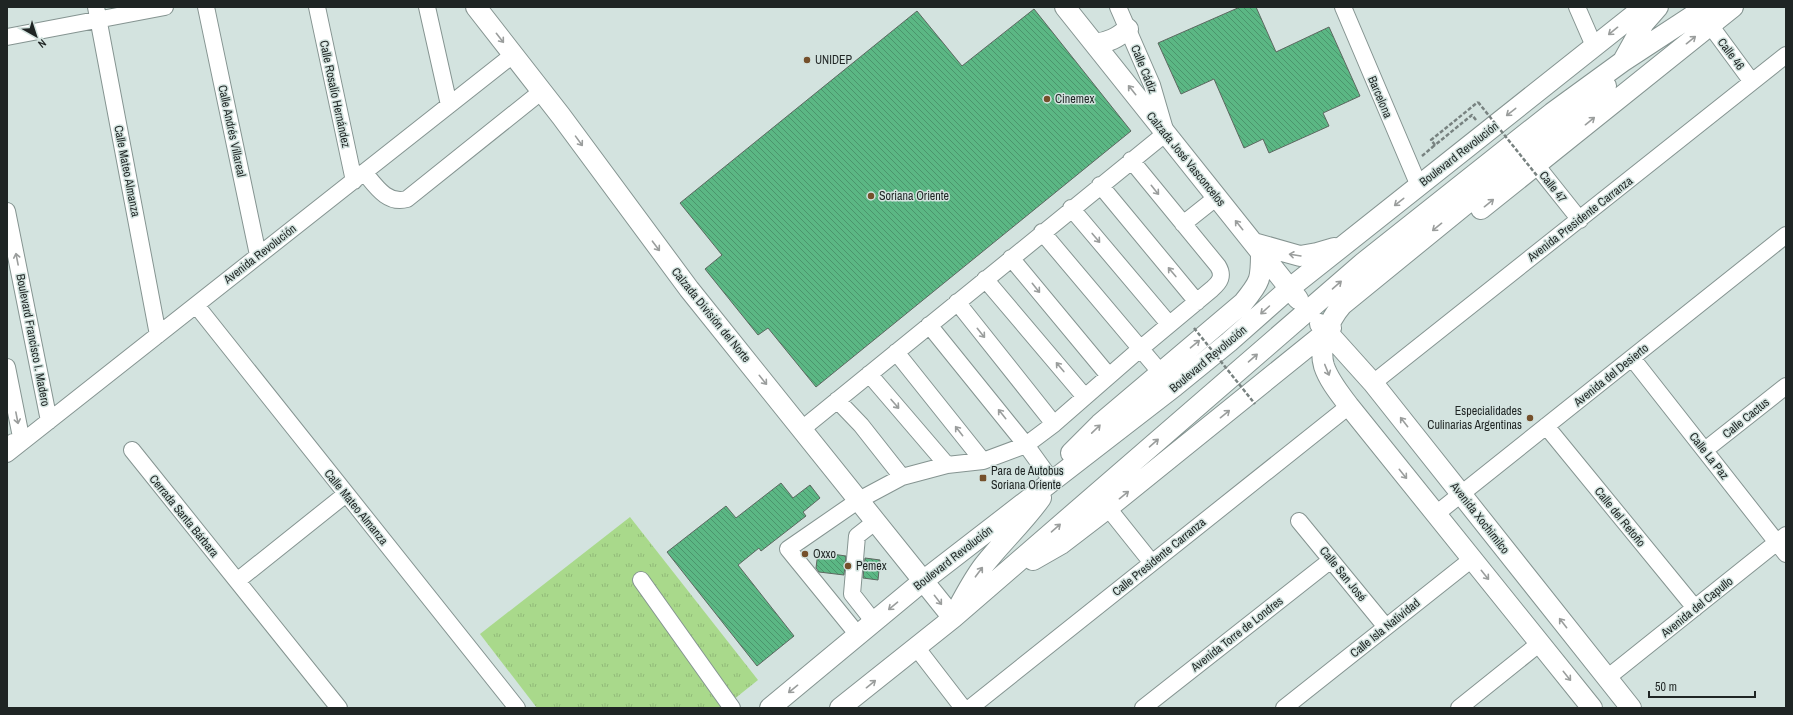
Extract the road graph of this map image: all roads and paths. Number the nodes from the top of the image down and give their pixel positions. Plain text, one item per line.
1 (165, 7) edge
2 (206, 7) edge
3 (316, 7) edge
4 (427, 7) edge
5 (476, 7) edge
6 (1065, 7) edge
7 (1118, 7) edge
8 (1343, 7) edge
9 (1577, 7) edge
10 (1644, 7) edge
11 (1658, 7) edge
12 (1733, 7) edge
13 (98, 13) edge
14 (1708, 16) edge
15 (1128, 29) junction
16 (7, 37) edge
17 (1095, 44) junction
18 (1594, 46) junction
19 (514, 54) junction
20 (1786, 55) edge
21 (1622, 62) junction
22 (1752, 82) junction
23 (542, 91) junction
24 (449, 105) junction
25 (1472, 115) dead end
26 (1166, 133) junction
27 (1131, 160) junction
28 (1534, 165) junction
29 (359, 176) junction
30 (1100, 185) junction
31 (1419, 186) junction
32 (1217, 197) junction
33 (1071, 208) junction
34 (7, 211) edge
35 (1580, 220) junction
36 (1183, 224) junction
37 (1042, 232) junction
38 (1786, 235) edge
39 (1346, 244) junction
40 (1257, 247) junction
41 (258, 255) junction
42 (1011, 258) junction
43 (985, 279) junction
44 (1290, 288) junction
45 (957, 302) junction
46 (1197, 302) junction
47 (196, 305) junction
48 (1308, 310) junction
49 (1169, 324) junction
50 (929, 325) junction
51 (1194, 328) dead end
52 (1326, 331) junction
53 (158, 335) junction
54 (1140, 349) junction
55 (896, 352) junction
56 (1632, 358) junction
57 (7, 367) edge
58 (1160, 373) junction
59 (869, 374) junction
60 (1109, 376) junction
61 (1373, 383) junction
62 (1786, 386) edge
63 (1085, 397) junction
64 (837, 400) junction
65 (1254, 404) dead end
66 (1349, 406) junction
67 (49, 421) junction
68 (1054, 424) junction
69 (1546, 426) junction
70 (802, 429) junction
71 (14, 442) edge
72 (1026, 445) junction
73 (132, 450) dead end
74 (1706, 450) junction
75 (7, 454) edge
76 (983, 461) junction
77 (947, 464) junction
78 (902, 477) junction
79 (1052, 481) junction
80 (346, 494) junction
81 (1461, 494) junction
82 (859, 500) junction
83 (1108, 508) junction
84 (1436, 514) junction
85 (876, 521) junction
86 (1299, 521) dead end
87 (1783, 544) edge
88 (1472, 559) junction
89 (1331, 560) junction
90 (1152, 563) junction
91 (998, 578) junction
92 (641, 580) dead end
93 (237, 581) junction
94 (923, 581) junction
95 (1695, 608) junction
96 (953, 618) junction
97 (874, 622) junction
98 (1386, 627) junction
99 (858, 635) junction
100 (1540, 643) junction
101 (916, 647) junction
102 (1608, 678) junction
103 (339, 708) edge
104 (518, 708) edge
105 (732, 708) edge
106 (770, 708) edge
107 (840, 708) edge
108 (963, 708) edge
109 (970, 708) edge
110 (1143, 708) edge
111 (1284, 708) edge
112 (1459, 708) edge
113 (1592, 708) edge
114 (1631, 708) edge

1 - 13 street
2 - 41 street, Calle Andrés Villareal
3 - 29 street, Calle Rosalío Hernández
4 - 24 street
5 -> 19 main road, Calzada División del Norte
6 - 17 main road, Calzada José Vasconcelos
7 - 15 street, Calle Cádiz
8 - 31 street, Barcelona
9 - 18 street
10 -> 18 main road, Boulevard Revolución
11 - 21 main road
12 - 14 main road
13 - 16 street
13 - 53 street, Calle Mateo Almanza
14 - 21 main road
14 - 22 street, Calle 46
28 -> 14 main road
15 - 17 main road
15 - 26 street, Calle Cádiz
26 -> 17 main road, Calzada José Vasconcelos
18 -> 31 main road, Boulevard Revolución
19 - 23 main road, Calzada División del Norte
19 - 24 street, Avenida Revolución
20 - 22 street, Avenida Presidente Carranza
21 - 28 main road
48 -> 21 main road
22 - 35 street, Avenida Presidente Carranza
23 - 29 street
23 -> 70 main road, Calzada División del Norte
24 - 29 street, Avenida Revolución
25 - 28 path, bridge
26 - 27 street
26 - 32 main road, Calzada José Vasconcelos
27 - 30 street
27 -> 36 street
28 - 35 street, Calle 47
28 - 52 main road
29 - 41 street, Avenida Revolución
30 - 33 street
46 -> 30 street
31 -> 39 main road, Boulevard Revolución
32 - 36 street
40 -> 32 main road, Calzada José Vasconcelos
33 - 37 street
33 -> 49 street
67 -> 34 street, Boulevard Francisco I. Madero
35 - 61 street, Avenida Presidente Carranza
36 - 46 street
37 - 42 street
37 - 54 street
38 - 56 street, Avenida del Desierto
39 -> 40 main road
39 - 44 main road, Boulevard Revolución
40 - 44 main road, Calzada José Vasconcelos
58 -> 40 main road
41 - 47 street, Avenida Revolución
42 - 43 street
42 -> 60 street
43 - 45 street
63 -> 43 street
44 - 48 main road, Calzada José Vasconcelos
44 -> 79 main road, Boulevard Revolución
45 - 50 street
45 -> 68 street
46 - 49 street
47 - 53 street, Avenida Revolución
47 - 80 street, Calle Mateo Almanza
48 - 52 main road, Avenida Xochimilco
91 -> 48 main road
49 - 54 street
50 - 55 street
72 -> 50 street
51 - 65 path, bridge
52 - 61 main road, Avenida Xochimilco
52 -> 66 main road
83 -> 52 main road
53 - 67 street, Avenida Revolución
54 - 58 street
54 - 60 street
55 - 59 street
76 -> 55 street
56 - 69 street, Avenida del Desierto
56 - 74 street, Calle La Paz
57 -> 71 street
79 -> 58 main road
59 - 64 street
59 -> 77 street
60 - 63 street
81 -> 61 main road, Avenida Xochimilco
62 - 74 street, Calle Cactus
63 - 68 street
64 - 70 street
64 - 78 street
66 -> 84 main road
66 - 90 street, Calle Presidente Carranza
67 - 71 street, Avenida Revolución
68 - 72 street
69 - 81 street, Avenida del Desierto
69 - 95 street, Calle del Retoño
70 - 82 main road, Calzada División del Norte
71 - 75 street, Avenida Revolución
72 - 76 street
72 - 79 street
73 - 93 street, Cerrada Santa Bárbara
74 - 87 street, Calle La Paz
76 - 77 street
77 - 78 street
78 - 82 street
79 - 94 main road, Boulevard Revolución
96 -> 79 main road
80 - 93 street
80 - 104 street, Calle Mateo Almanza
81 - 84 street, Avenida del Desierto
102 -> 81 main road, Avenida Xochimilco
82 - 85 main road, Calzada División del Norte
82 - 99 street
83 - 90 street
83 - 91 main road
84 - 88 main road
85 - 94 main road, Calzada División del Norte
85 - 97 street
86 - 89 street, Calle San José
87 - 95 street, Avenida del Capullo
88 - 98 street, Calle Isla Natividad
88 -> 100 main road
89 - 98 street, Calle San José
89 - 110 street, Avenida Torre de Londres
90 - 109 street, Calle Presidente Carranza
91 - 96 main road
92 - 105 street
93 - 103 street, Cerrada Santa Bárbara
94 -> 96 main road, Calzada División del Norte
94 -> 97 main road, Boulevard Revolución
95 - 102 street, Avenida del Capullo
96 - 101 main road
97 - 99 main road, Boulevard Revolución
98 - 111 street, Calle Isla Natividad
99 -> 106 main road, Boulevard Revolución
100 - 112 street
100 -> 113 main road
107 -> 101 main road
101 - 108 street
102 - 114 main road, Avenida Xochimilco

